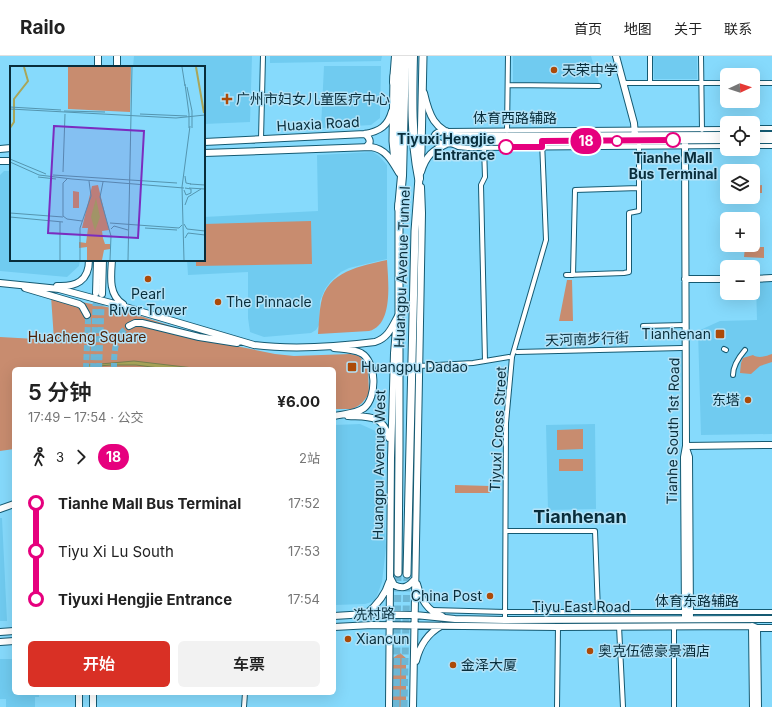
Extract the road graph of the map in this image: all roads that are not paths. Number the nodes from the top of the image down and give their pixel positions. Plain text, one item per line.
1 (263, 56) edge
2 (394, 56) edge
3 (400, 56) edge
4 (405, 56) edge
5 (413, 56) edge
6 (423, 56) edge
7 (508, 56) edge
8 (616, 56) edge
9 (650, 56) edge
10 (701, 56) edge
11 (394, 82) junction
12 (623, 83) junction
13 (650, 83) junction
14 (701, 83) junction
15 (720, 83) edge
16 (760, 83) edge
17 (772, 83) edge
18 (508, 85) junction
19 (422, 86) junction
20 (599, 86) dead end
21 (760, 128) edge
22 (772, 128) edge
23 (720, 130) edge
24 (446, 131) junction
25 (702, 132) junction
26 (506, 133) junction
27 (365, 134) junction
28 (720, 134) edge
29 (760, 135) edge
30 (772, 135) edge
31 (637, 138) junction
32 (261, 139) junction
33 (720, 140) edge
34 (760, 140) edge
35 (772, 140) edge
36 (205, 142) edge
37 (449, 143) junction
38 (685, 143) junction
39 (484, 144) junction
40 (542, 144) junction
41 (720, 146) edge
42 (760, 146) edge
43 (772, 146) edge
44 (366, 147) junction
45 (10, 148) edge
46 (0, 149) edge
47 (205, 153) edge
48 (10, 160) edge
49 (0, 161) edge
50 (399, 173) junction
51 (420, 178) junction
52 (639, 188) junction
53 (399, 208) junction
54 (90, 261) edge
55 (97, 261) edge
56 (104, 261) edge
57 (112, 261) edge
58 (566, 275) dead end
59 (573, 275) junction
60 (772, 278) edge
61 (0, 279) edge
62 (685, 279) junction
63 (720, 279) edge
64 (760, 279) edge
65 (0, 282) edge
66 (9, 283) junction
67 (32, 285) junction
68 (129, 308) junction
69 (87, 315) dead end
70 (398, 316) junction
71 (686, 324) junction
72 (129, 326) dead end
73 (643, 326) dead end
74 (254, 345) junction
75 (324, 346) junction
76 (682, 348) dead end
77 (745, 350) dead end
78 (516, 352) dead end
79 (509, 357) dead end
80 (484, 361) junction
81 (419, 366) junction
82 (733, 375) dead end
83 (336, 416) edge
84 (336, 416) edge
85 (772, 445) edge
86 (686, 446) junction
87 (390, 458) junction
88 (12, 505) edge
89 (12, 508) edge
90 (0, 510) edge
91 (506, 531) junction
92 (398, 573) tunnel mouth
93 (407, 574) tunnel mouth
94 (390, 577) junction
95 (415, 579) junction
96 (430, 610) junction
97 (505, 612) junction
98 (598, 612) junction
99 (687, 612) junction
100 (772, 612) edge
101 (366, 614) junction
102 (390, 615) junction
103 (414, 615) junction
104 (336, 616) edge
105 (455, 619) junction
106 (687, 619) junction
107 (772, 619) edge
108 (505, 620) junction
109 (389, 625) junction
110 (414, 625) junction
111 (441, 626) junction
112 (619, 626) junction
113 (674, 626) junction
114 (558, 627) junction
115 (755, 627) junction
116 (336, 628) edge
117 (772, 628) edge
118 (12, 631) edge
119 (0, 632) edge
120 (12, 641) edge
121 (0, 642) edge
122 (414, 672) junction
123 (79, 695) edge
124 (93, 695) edge
125 (245, 695) edge
126 (79, 707) edge
127 (93, 707) edge
128 (244, 707) edge
129 (389, 707) edge
130 (413, 707) edge
131 (557, 707) edge
132 (622, 707) edge
133 (674, 707) edge
134 (753, 707) edge
135 (758, 707) edge

1 - 32 street
2 - 11 highway
3 - 50 main road, Huangpu Avenue West
4 - 53 highway
5 - 51 highway
6 - 19 main road
7 - 18 street
8 - 12 main road
9 - 13 street
10 - 14 street
11 - 27 main road, Huaxia Road
11 - 50 main road
12 - 13 street
12 - 31 main road
13 - 14 street
14 - 15 street
14 - 25 street
16 - 17 street
18 - 20 street
18 - 26 street
19 - 24 main road
19 - 51 main road
21 - 22 street
23 - 25 street
24 - 26 main road
24 - 37 main road
25 - 28 main road
25 - 31 main road
26 - 31 main road
27 - 32 main road, Huaxia Road
27 - 44 main road
29 - 30 main road
31 - 38 main road
31 - 40 main road
31 - 52 street
32 - 36 main road, Huaxia Road
33 - 38 main road
34 - 35 main road
37 - 39 main road
37 - 51 main road
38 - 41 street
38 - 62 main road, Tianhe South 1st Road
39 - 40 main road
39 - 80 street
40 - 91 street, Tiyuxi Cross Street
42 - 43 street
44 - 47 main road, Huaxia Road
44 - 50 main road, Huaxia Road
45 - 46 main road
48 - 49 main road
50 - 53 main road, Huangpu Avenue West
51 - 81 main road
51 - 93 main road, Huangpu Avenue Tunnel
52 - 59 street
52 - 59 street
53 - 70 main road, Huangpu Avenue West
54 - 67 main road
55 - 56 main road
57 - 68 main road
58 - 59 street
60 - 64 main road
61 - 66 main road
62 - 63 main road
62 - 71 main road, Tianhe South 1st Road
65 - 66 main road
66 - 67 main road
66 - 69 main road
67 - 68 main road
68 - 74 main road
70 - 75 main road
70 - 87 main road, Huangpu Avenue West
70 - 92 main road, Huangpu Avenue Tunnel
71 - 73 street
71 - 86 main road, Tianhe South 1st Road
72 - 74 main road
74 - 75 main road
75 - 83 main road
76 - 78 street, 天河南步行街
77 - 82 street
79 - 80 street
80 - 81 street
81 - 95 main road
84 - 87 main road
85 - 86 main road
86 - 99 main road, Tianhe South 1st Road
87 - 94 main road, Huangpu Avenue West
88 - 90 main road
89 - 90 main road
91 - 97 street, Tiyuxi Cross Street
91 - 98 street
94 - 95 main road
94 - 101 main road
94 - 102 main road, Huangpu Avenue West
95 - 96 main road
95 - 103 main road
96 - 97 street, 体育东路辅路
96 - 105 main road
97 - 98 street, 体育东路辅路
97 - 108 street, Tiyuxi Cross Street
98 - 99 street, 体育东路辅路
99 - 100 street, 体育东路辅路
99 - 106 main road, Tianhe South 1st Road
101 - 102 main road, Tiyu East Road
101 - 104 main road, Tiyu East Road
102 - 103 main road, Tiyu East Road
102 - 109 main road, Huangpu Avenue West
103 - 105 main road, Tiyu East Road
103 - 110 main road
105 - 108 main road, Tiyu East Road
106 - 107 main road, Tiyu East Road
106 - 108 main road, Tiyu East Road
109 - 110 main road, 冼村路
109 - 116 main road, 冼村路
109 - 129 main road, Huangpu Avenue West
110 - 111 main road, Tiyu East Road
110 - 122 main road
111 - 114 main road, Tiyu East Road
111 - 122 main road
112 - 113 main road, Tiyu East Road
112 - 114 main road, Tiyu East Road
112 - 132 street
113 - 115 main road, Tiyu East Road
113 - 133 street
114 - 131 street
115 - 117 main road, Tiyu East Road
115 - 134 main road
115 - 135 main road
118 - 119 main road
120 - 121 main road
122 - 130 main road
123 - 126 main road
124 - 127 main road
125 - 128 street

